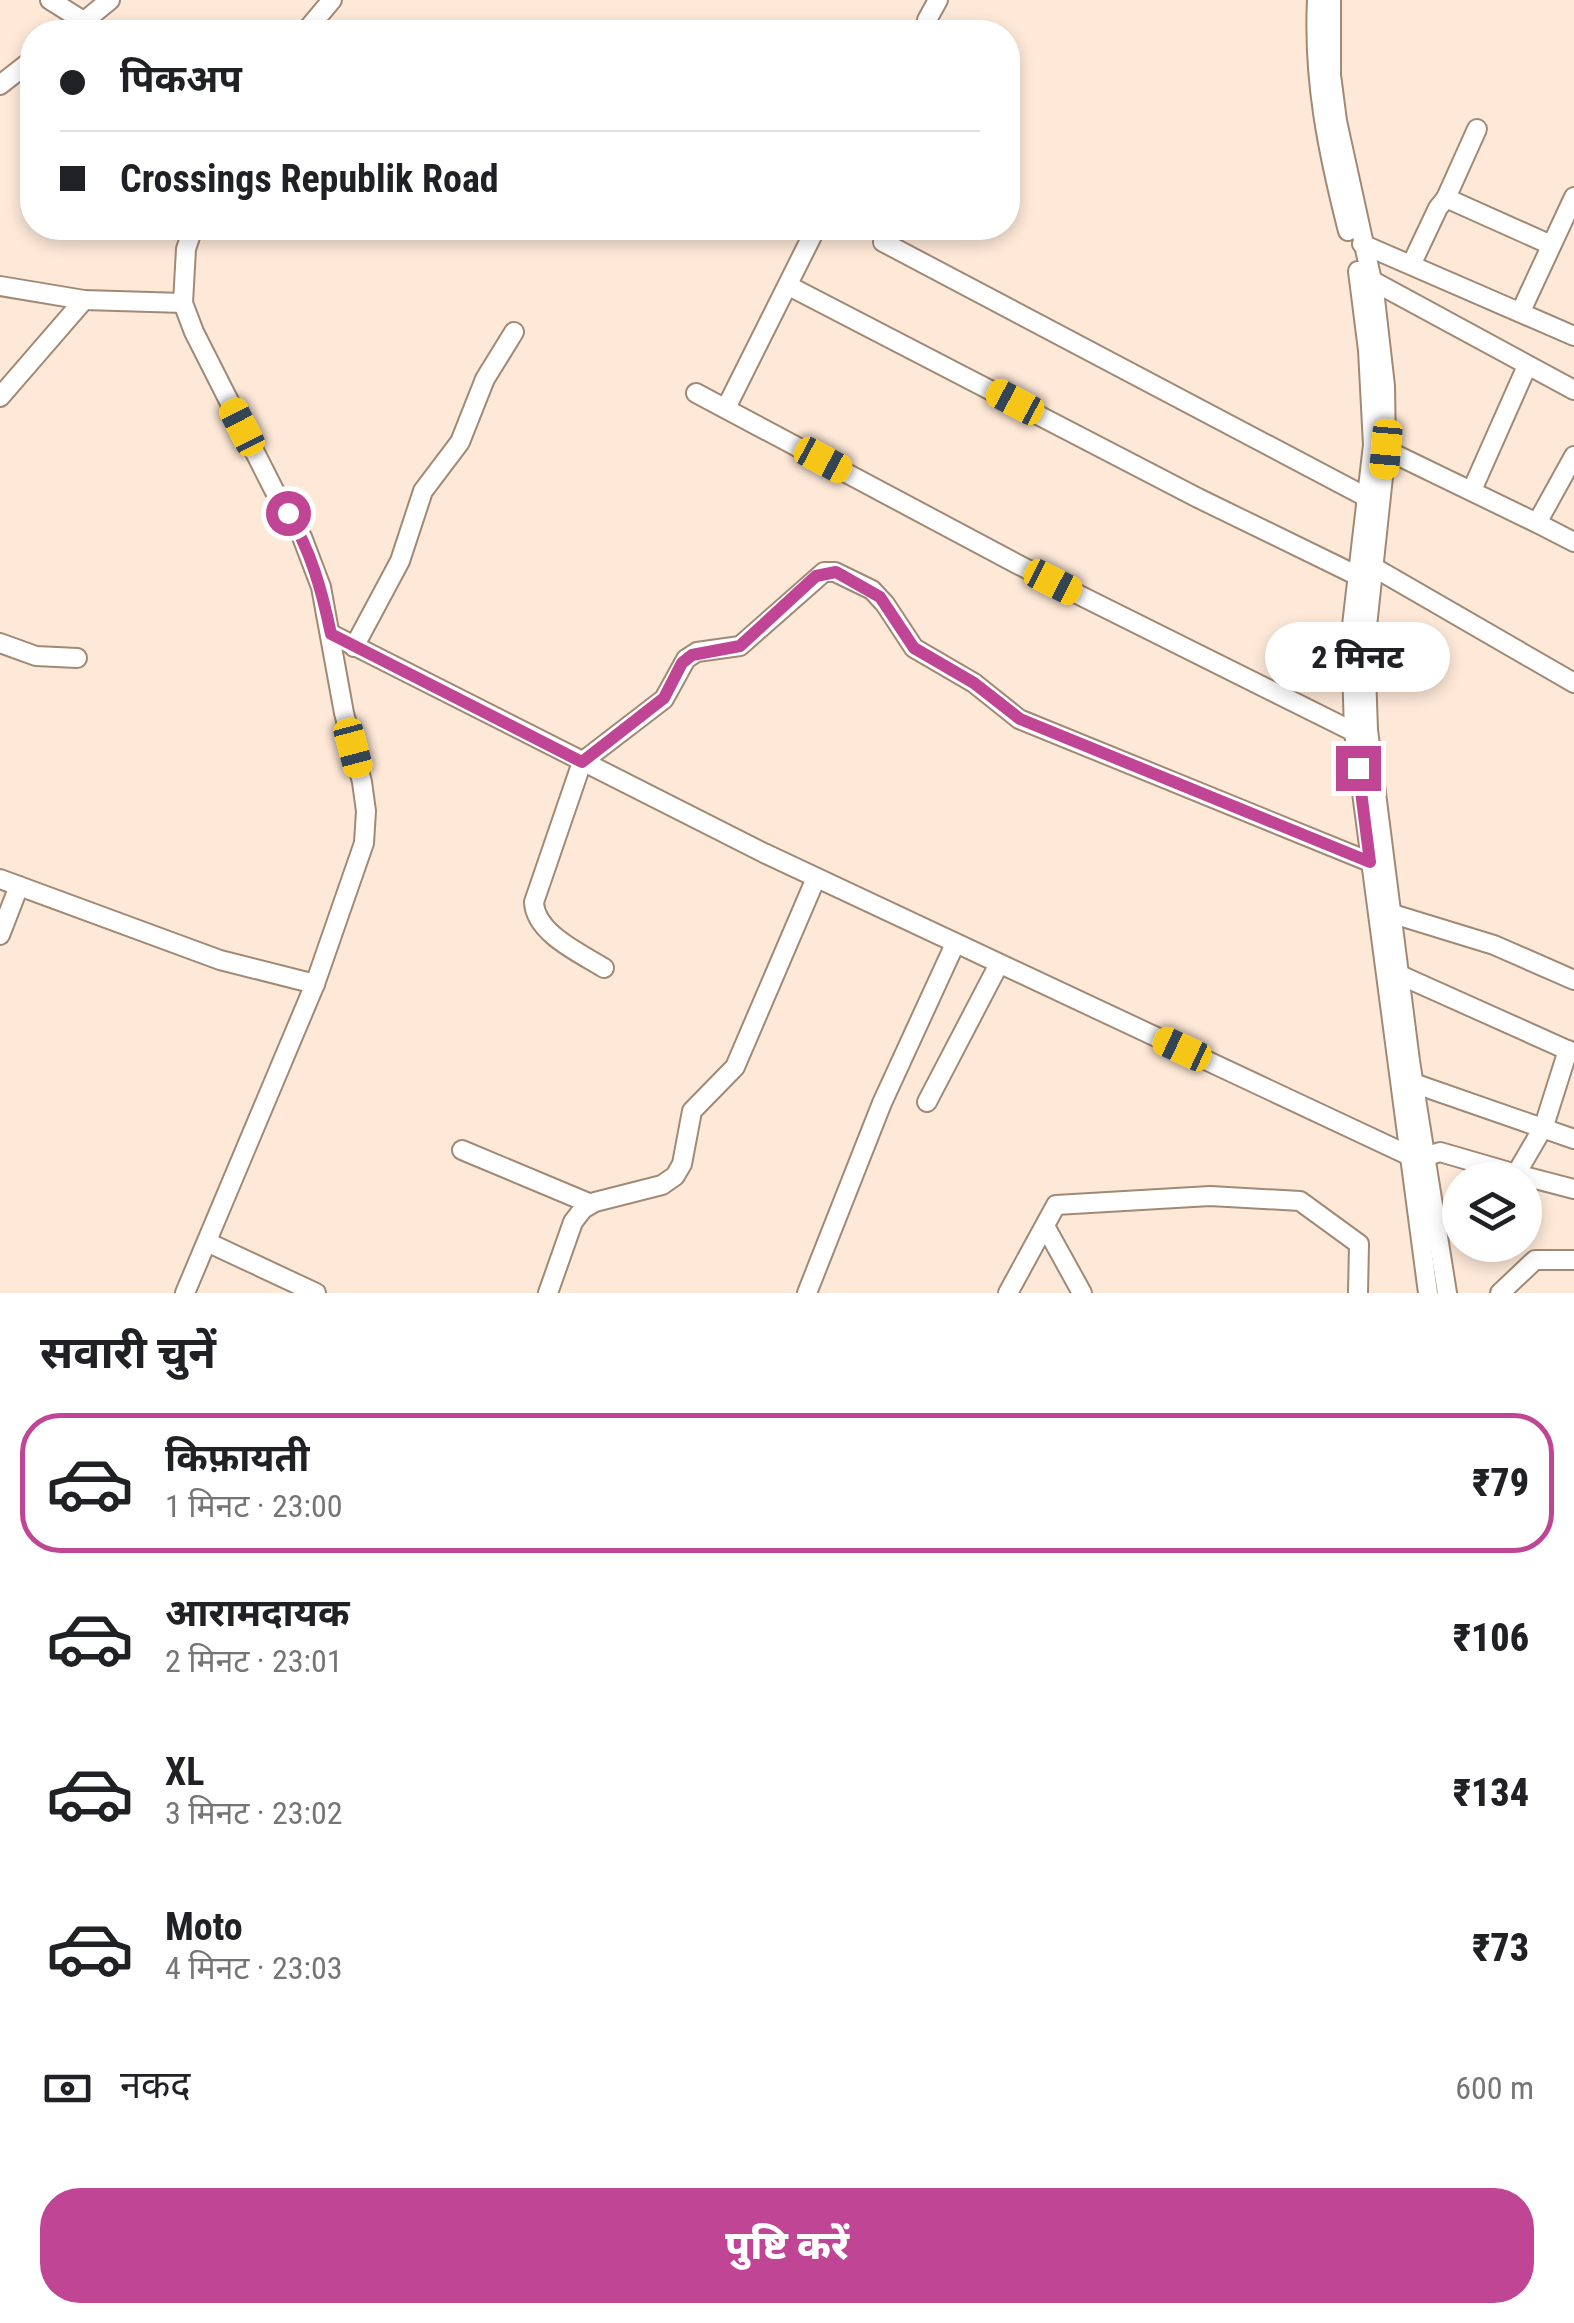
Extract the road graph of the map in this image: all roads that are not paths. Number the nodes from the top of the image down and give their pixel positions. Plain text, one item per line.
1 (50, 0) edge
2 (110, 0) edge
3 (332, 0) edge
4 (1317, 0) edge
5 (1331, 0) edge
6 (70, 20) edge
7 (87, 20) edge
8 (315, 20) edge
9 (1477, 130) dead end
10 (1446, 198) junction
11 (1574, 198) edge
12 (189, 240) edge
13 (810, 240) edge
14 (883, 240) edge
15 (1362, 244) junction
16 (1551, 245) junction
17 (1412, 264) junction
18 (1372, 280) junction
19 (0, 286) edge
20 (788, 286) junction
21 (84, 300) junction
22 (184, 303) junction
23 (1520, 312) junction
24 (514, 332) dead end
25 (1574, 336) edge
26 (1526, 366) junction
27 (1574, 390) edge
28 (696, 393) dead end
29 (0, 397) edge
30 (726, 408) junction
31 (1380, 447) junction
32 (1574, 456) edge
33 (1472, 490) junction
34 (1368, 498) junction
35 (1537, 523) junction
36 (1574, 542) edge
37 (1368, 572) junction
38 (331, 634) junction
39 (0, 643) edge
40 (354, 647) junction
41 (77, 658) dead end
42 (1574, 683) edge
43 (1354, 732) junction
44 (582, 762) junction
45 (1370, 862) junction
46 (816, 878) junction
47 (0, 879) edge
48 (19, 886) junction
49 (1393, 914) junction
50 (0, 935) edge
51 (955, 944) junction
52 (999, 964) junction
53 (604, 968) dead end
54 (1400, 975) junction
55 (1574, 980) edge
56 (315, 984) junction
57 (1571, 1052) edge
58 (1413, 1083) junction
59 (926, 1102) dead end
60 (1544, 1126) junction
61 (1574, 1138) edge
62 (462, 1150) dead end
63 (1416, 1156) junction
64 (1470, 1162) edge
65 (1524, 1162) edge
66 (1542, 1182) edge
67 (1574, 1189) edge
68 (592, 1204) junction
69 (1045, 1226) junction
70 (207, 1242) junction
71 (1574, 1260) edge
72 (185, 1293) edge
73 (316, 1293) edge
74 (548, 1293) edge
75 (807, 1293) edge
76 (1008, 1293) edge
77 (1082, 1293) edge
78 (1358, 1293) edge
79 (1428, 1293) edge
80 (1447, 1293) edge
81 (1500, 1293) edge

1 - 6 street
2 - 7 street
3 - 8 street
4 - 31 street
5 - 15 street
9 - 10 street
10 - 16 street
10 - 17 street
11 - 16 street
12 - 22 street
13 - 20 street
14 - 34 street
15 - 17 street
15 - 18 street
16 - 23 street
17 - 23 street
18 - 26 street
18 - 31 street
19 - 21 street
20 - 30 street
20 - 37 street
21 - 22 street
21 - 29 street
22 - 38 street
23 - 25 street
24 - 40 street
26 - 27 street
26 - 33 street
28 - 30 street
30 - 43 street
31 - 33 street
31 - 34 street
31 - 37 street
32 - 35 street
33 - 35 street
34 - 37 street
35 - 36 street
37 - 42 street
37 - 43 street
37 - 49 street
38 - 40 street
38 - 56 street
39 - 41 street
40 - 44 street
43 - 45 street
44 - 45 street
44 - 46 street
44 - 53 street
45 - 63 street
46 - 51 street
46 - 68 street
47 - 48 street
48 - 50 street
48 - 56 street
49 - 54 street
49 - 55 street
51 - 52 street
51 - 75 street
52 - 59 street
52 - 63 street
54 - 57 street
54 - 58 street
56 - 70 street
57 - 60 street
58 - 60 street
58 - 63 street
60 - 61 street
60 - 65 street
62 - 68 street
63 - 64 street
63 - 79 street
63 - 80 street
66 - 67 street
68 - 74 street
69 - 76 street
69 - 77 street
69 - 78 street
70 - 72 street
70 - 73 street
71 - 81 street

